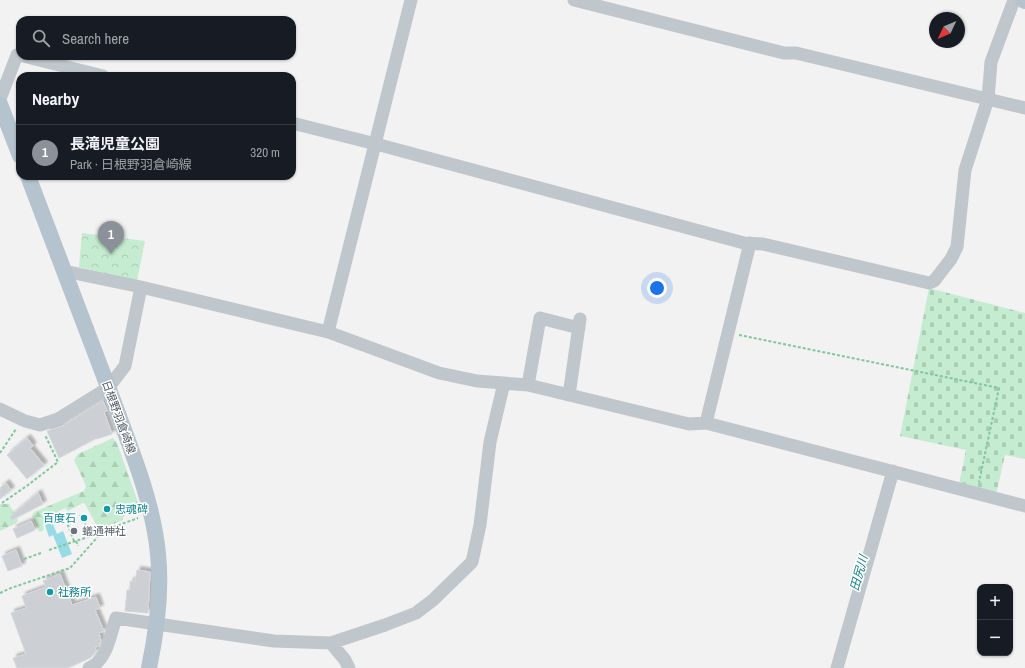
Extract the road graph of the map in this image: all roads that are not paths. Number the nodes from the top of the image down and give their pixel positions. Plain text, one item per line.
1 (412, 0) edge
2 (574, 0) edge
3 (1014, 0) edge
4 (16, 58) edge
5 (37, 60) edge
6 (87, 72) edge
7 (0, 99) edge
8 (988, 99) junction
9 (0, 104) edge
10 (1025, 108) edge
11 (296, 124) edge
12 (376, 144) junction
13 (16, 146) edge
14 (30, 180) edge
15 (750, 243) junction
16 (64, 271) junction
17 (141, 287) junction
18 (328, 332) junction
19 (504, 383) junction
20 (528, 385) junction
21 (108, 388) junction
22 (569, 395) junction
23 (0, 409) edge
24 (706, 423) junction
25 (893, 471) junction
26 (1025, 506) edge
27 (157, 624) junction
28 (331, 643) junction
29 (89, 668) edge
30 (149, 668) edge
31 (349, 668) edge
32 (837, 668) edge

1 - 12 street
2 - 8 street
3 - 8 street
4 - 7 street
5 - 6 street
8 - 10 street
8 - 15 street
9 - 13 main road
11 - 12 street
12 - 15 street
12 - 18 street
14 - 16 main road, 日根野羽倉崎線
15 - 24 street
16 - 17 street
16 - 21 main road, 日根野羽倉崎線
17 - 18 street
17 - 21 street
18 - 19 street
19 - 20 street
19 - 28 street
20 - 22 street
20 - 22 street
21 - 23 street
21 - 27 main road, 日根野羽倉崎線
22 - 24 street
24 - 25 street
25 - 26 street
25 - 32 street
27 - 28 street
27 - 29 street
27 - 30 main road, 日根野羽倉崎線
28 - 31 street

